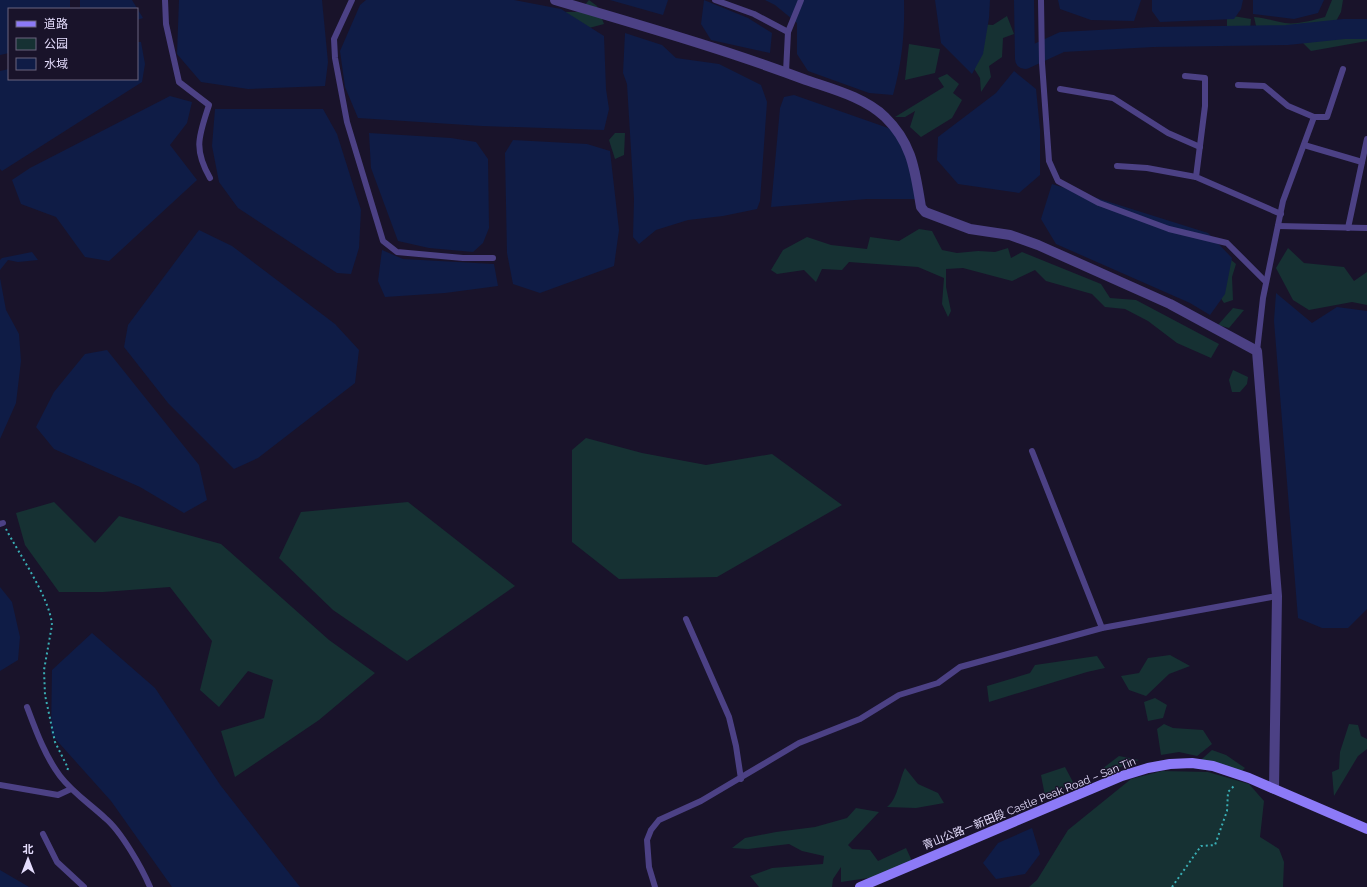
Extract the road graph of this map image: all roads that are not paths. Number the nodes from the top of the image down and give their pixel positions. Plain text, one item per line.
1 (165, 0) edge
2 (352, 0) edge
3 (555, 0) edge
4 (715, 0) edge
5 (801, 0) edge
6 (1041, 0) edge
7 (788, 32) junction
8 (1343, 69) dead end
9 (786, 72) junction
10 (1185, 76) dead end
11 (1238, 85) dead end
12 (1060, 89) dead end
13 (1314, 116) junction
14 (1367, 139) edge
15 (1304, 145) junction
16 (1200, 147) junction
17 (1362, 162) junction
18 (1117, 166) dead end
19 (210, 178) dead end
20 (1196, 178) junction
21 (1281, 214) junction
22 (1278, 226) junction
23 (1348, 228) junction
24 (1367, 228) edge
25 (493, 258) dead end
26 (1266, 282) junction
27 (1257, 351) junction
28 (1032, 451) dead end
29 (1277, 596) junction
30 (686, 619) dead end
31 (1102, 628) junction
32 (27, 707) dead end
33 (741, 779) junction
34 (0, 785) edge
35 (71, 789) junction
36 (1274, 789) junction
37 (1367, 829) edge
38 (43, 834) dead end
39 (84, 887) edge
40 (150, 887) edge
41 (655, 887) edge
42 (860, 887) edge

1 - 19 lane
2 - 25 lane
3 - 9 street
4 - 7 lane
5 - 7 lane
6 - 26 lane
7 - 9 lane
8 - 13 lane
9 - 27 street
10 - 16 lane
11 - 13 lane
12 - 16 lane
13 - 15 lane
14 - 17 lane
15 - 17 lane
15 - 21 lane
16 - 20 lane
17 - 23 lane
18 - 20 lane
20 - 21 lane
21 - 22 lane
22 - 23 lane
22 - 26 lane
23 - 24 lane
26 - 27 lane
27 - 29 street
28 - 31 lane
29 - 31 lane
29 - 36 street
30 - 33 lane
31 - 33 lane
32 - 35 lane
33 - 41 lane
34 - 35 lane
35 - 40 lane
36 - 37 main road, 青山公路－新田段 Castle Peak Road – San Tin
36 - 42 main road, 青山公路－新田段 Castle Peak Road – San Tin
38 - 39 lane

